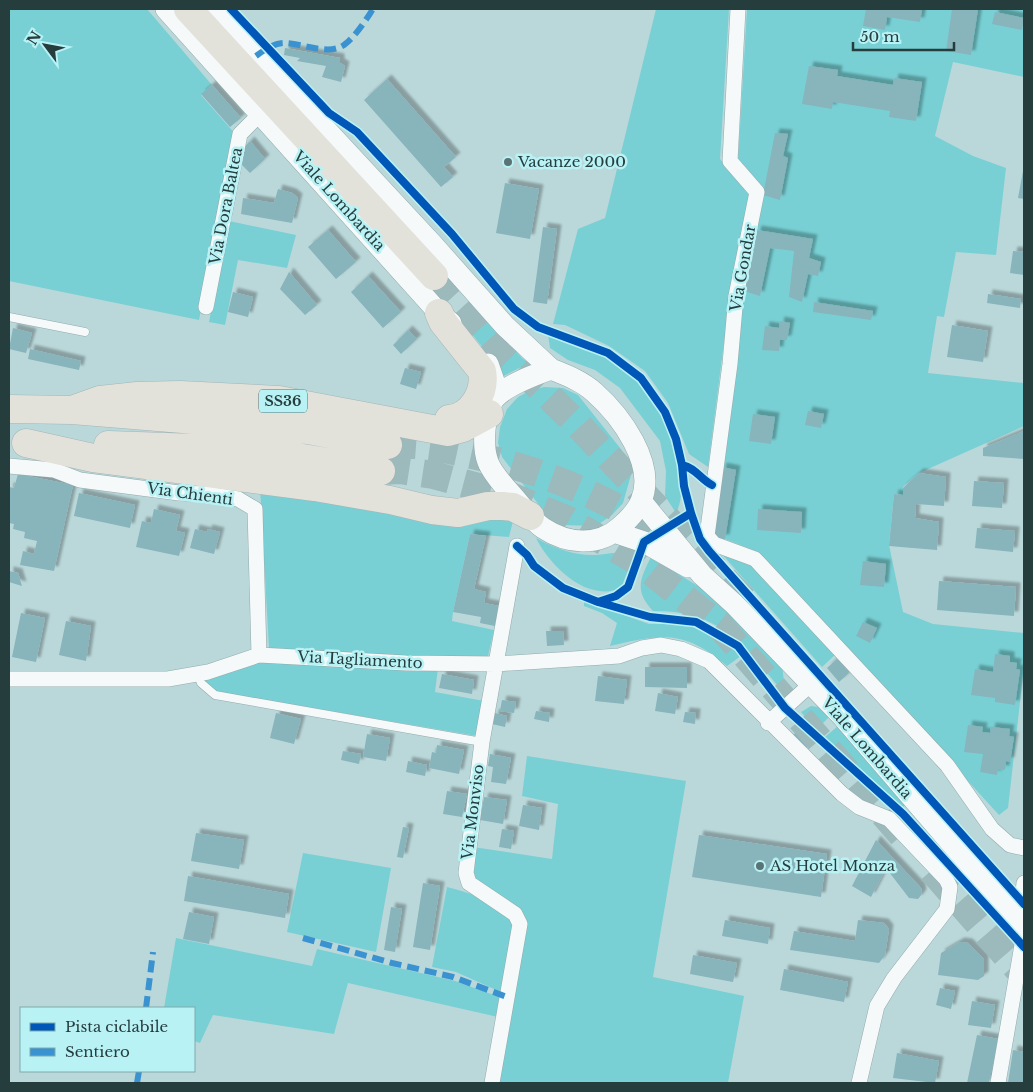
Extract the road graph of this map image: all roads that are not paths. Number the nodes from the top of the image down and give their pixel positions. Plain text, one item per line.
1 (166, 9) edge
2 (188, 9) edge
3 (214, 9) edge
4 (738, 9) edge
5 (261, 114) junction
6 (434, 276) tunnel mouth
7 (206, 307) dead end
8 (439, 313) junction
9 (9, 317) edge
10 (86, 332) dead end
11 (551, 369) junction
12 (279, 400) junction
13 (492, 406) junction
14 (9, 409) edge
15 (72, 410) junction
16 (18, 442) edge
17 (388, 445) tunnel mouth
18 (9, 466) edge
19 (381, 471) tunnel mouth
20 (641, 501) junction
21 (530, 516) junction
22 (614, 532) junction
23 (517, 546) dead end
24 (702, 575) junction
25 (259, 655) junction
26 (709, 662) joint
27 (496, 664) junction
28 (197, 674) junction
29 (9, 679) edge
30 (811, 684) junction
31 (768, 723) junction
32 (482, 742) junction
33 (1024, 848) edge
34 (1024, 883) edge
35 (1023, 927) edge
36 (492, 1083) edge
37 (859, 1083) edge
38 (998, 1083) edge

1 - 5 main road, Viale Lombardia
2 - 6 highway
3 - 11 main road
4 - 33 street, Via Gondar
5 - 7 street, Via Dora Baltea
5 - 8 main road, Viale Lombardia
8 - 12 highway
8 - 13 main road, Viale Lombardia
9 - 10 lane
11 - 13 main road
11 - 20 main road
12 - 13 highway, SS36
12 - 15 highway, SS36
13 - 21 main road
14 - 15 highway, SS36
15 - 17 highway, SS36
16 - 19 highway
16 - 21 highway
18 - 25 street, Via Chienti
20 - 22 main road
20 - 24 main road, Viale Lombardia
21 - 22 main road
22 - 24 main road, Viale Lombardia
23 - 27 street, Via Monviso
24 - 30 main road, Viale Lombardia
25 - 27 street, Via Tagliamento
25 - 28 street, Via Tagliamento
26 - 27 street, Via Tagliamento
26 - 31 street, Viale Lombardia
27 - 32 street, Via Monviso
28 - 29 street, Via Tagliamento
28 - 32 lane
30 - 31 street
30 - 35 main road, Viale Lombardia
31 - 37 street, Viale Lombardia
32 - 36 street, Via Monviso
34 - 35 street
35 - 38 street

